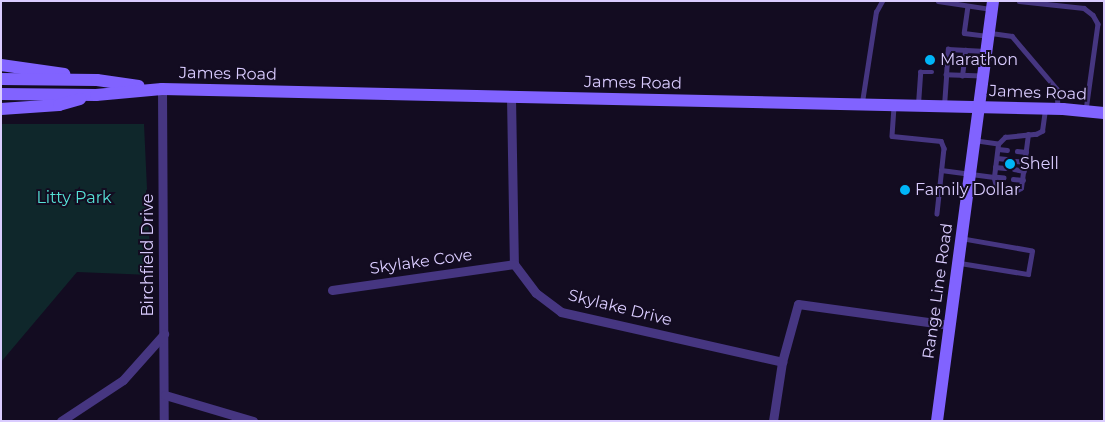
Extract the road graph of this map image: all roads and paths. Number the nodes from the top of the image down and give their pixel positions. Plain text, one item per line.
1 (882, 1) edge
2 (938, 1) edge
3 (1019, 1) edge
4 (1085, 1) edge
5 (1031, 2) edge
6 (993, 5) edge
7 (968, 6) junction
8 (1084, 8) junction
9 (989, 35) junction
10 (965, 50) junction
11 (987, 51) junction
12 (1, 65) edge
13 (932, 72) dead end
14 (945, 73) junction
15 (962, 76) junction
16 (984, 76) junction
17 (1, 79) edge
18 (88, 80) junction
19 (919, 84) junction
20 (926, 84) dead end
21 (162, 89) junction
22 (1, 94) edge
23 (96, 94) junction
24 (511, 97) junction
25 (862, 104) junction
26 (894, 105) junction
27 (918, 106) junction
28 (944, 106) junction
29 (980, 107) junction
30 (1, 109) edge
31 (1051, 109) junction
32 (1086, 111) junction
33 (1104, 113) edge
34 (1028, 134) junction
35 (975, 141) junction
36 (998, 146) junction
37 (1008, 150) dead end
38 (1017, 151) dead end
39 (1026, 152) junction
40 (997, 158) junction
41 (1006, 159) dead end
42 (1016, 161) dead end
43 (1025, 162) junction
44 (996, 167) junction
45 (1005, 168) dead end
46 (942, 170) junction
47 (1014, 170) dead end
48 (1024, 171) junction
49 (970, 174) junction
50 (994, 177) junction
51 (1004, 178) dead end
52 (1013, 179) dead end
53 (1023, 180) junction
54 (937, 214) dead end
55 (962, 239) junction
56 (959, 262) junction
57 (514, 264) junction
58 (332, 290) dead end
59 (950, 325) junction
60 (164, 334) junction
61 (782, 362) junction
62 (165, 395) junction
63 (61, 421) edge
64 (164, 421) edge
65 (253, 421) edge
66 (773, 421) edge
67 (937, 421) edge

1 - 25 lane
2 - 7 lane
3 - 5 lane
4 - 8 lane
5 - 8 lane
6 - 7 lane
6 - 9 main road, Range Line Road
7 - 9 lane
8 - 32 lane
9 - 11 main road, Range Line Road
9 - 31 lane
10 - 11 lane
10 - 14 lane
10 - 15 lane
11 - 16 main road, Range Line Road
12 - 18 main road
13 - 19 lane
14 - 15 lane
14 - 28 lane
15 - 16 lane
16 - 29 main road, Range Line Road
17 - 18 main road, James Road
18 - 21 main road, James Road
19 - 20 lane
19 - 27 lane
21 - 23 main road, James Road
21 - 24 main road, James Road
21 - 60 street, Birchfield Drive
22 - 23 main road, James Road
23 - 30 main road
24 - 25 main road, James Road
24 - 57 street
25 - 26 main road, James Road
26 - 27 main road, James Road
26 - 46 lane
27 - 28 main road, James Road
28 - 29 main road, James Road
29 - 31 main road, James Road
29 - 35 main road, Range Line Road
31 - 32 main road, James Road
31 - 34 lane
32 - 33 main road, James Road
34 - 36 lane
34 - 39 lane
35 - 36 lane
35 - 49 main road, Range Line Road
36 - 37 lane
36 - 40 lane
38 - 39 lane
39 - 43 lane
40 - 41 lane
40 - 44 lane
42 - 43 lane
43 - 48 lane
44 - 45 lane
44 - 50 lane
46 - 49 lane
46 - 54 lane
47 - 48 lane
48 - 53 lane
49 - 50 lane
49 - 55 main road, Range Line Road
50 - 51 lane
50 - 53 lane
52 - 53 lane
55 - 56 main road, Range Line Road
55 - 56 lane
56 - 59 main road, Range Line Road
57 - 58 street, Skylake Cove
57 - 61 street, Skylake Drive
59 - 61 street
59 - 67 main road, Range Line Road
60 - 62 street, Birchfield Drive
60 - 63 street
61 - 66 street
62 - 64 street, Birchfield Drive
62 - 65 street

